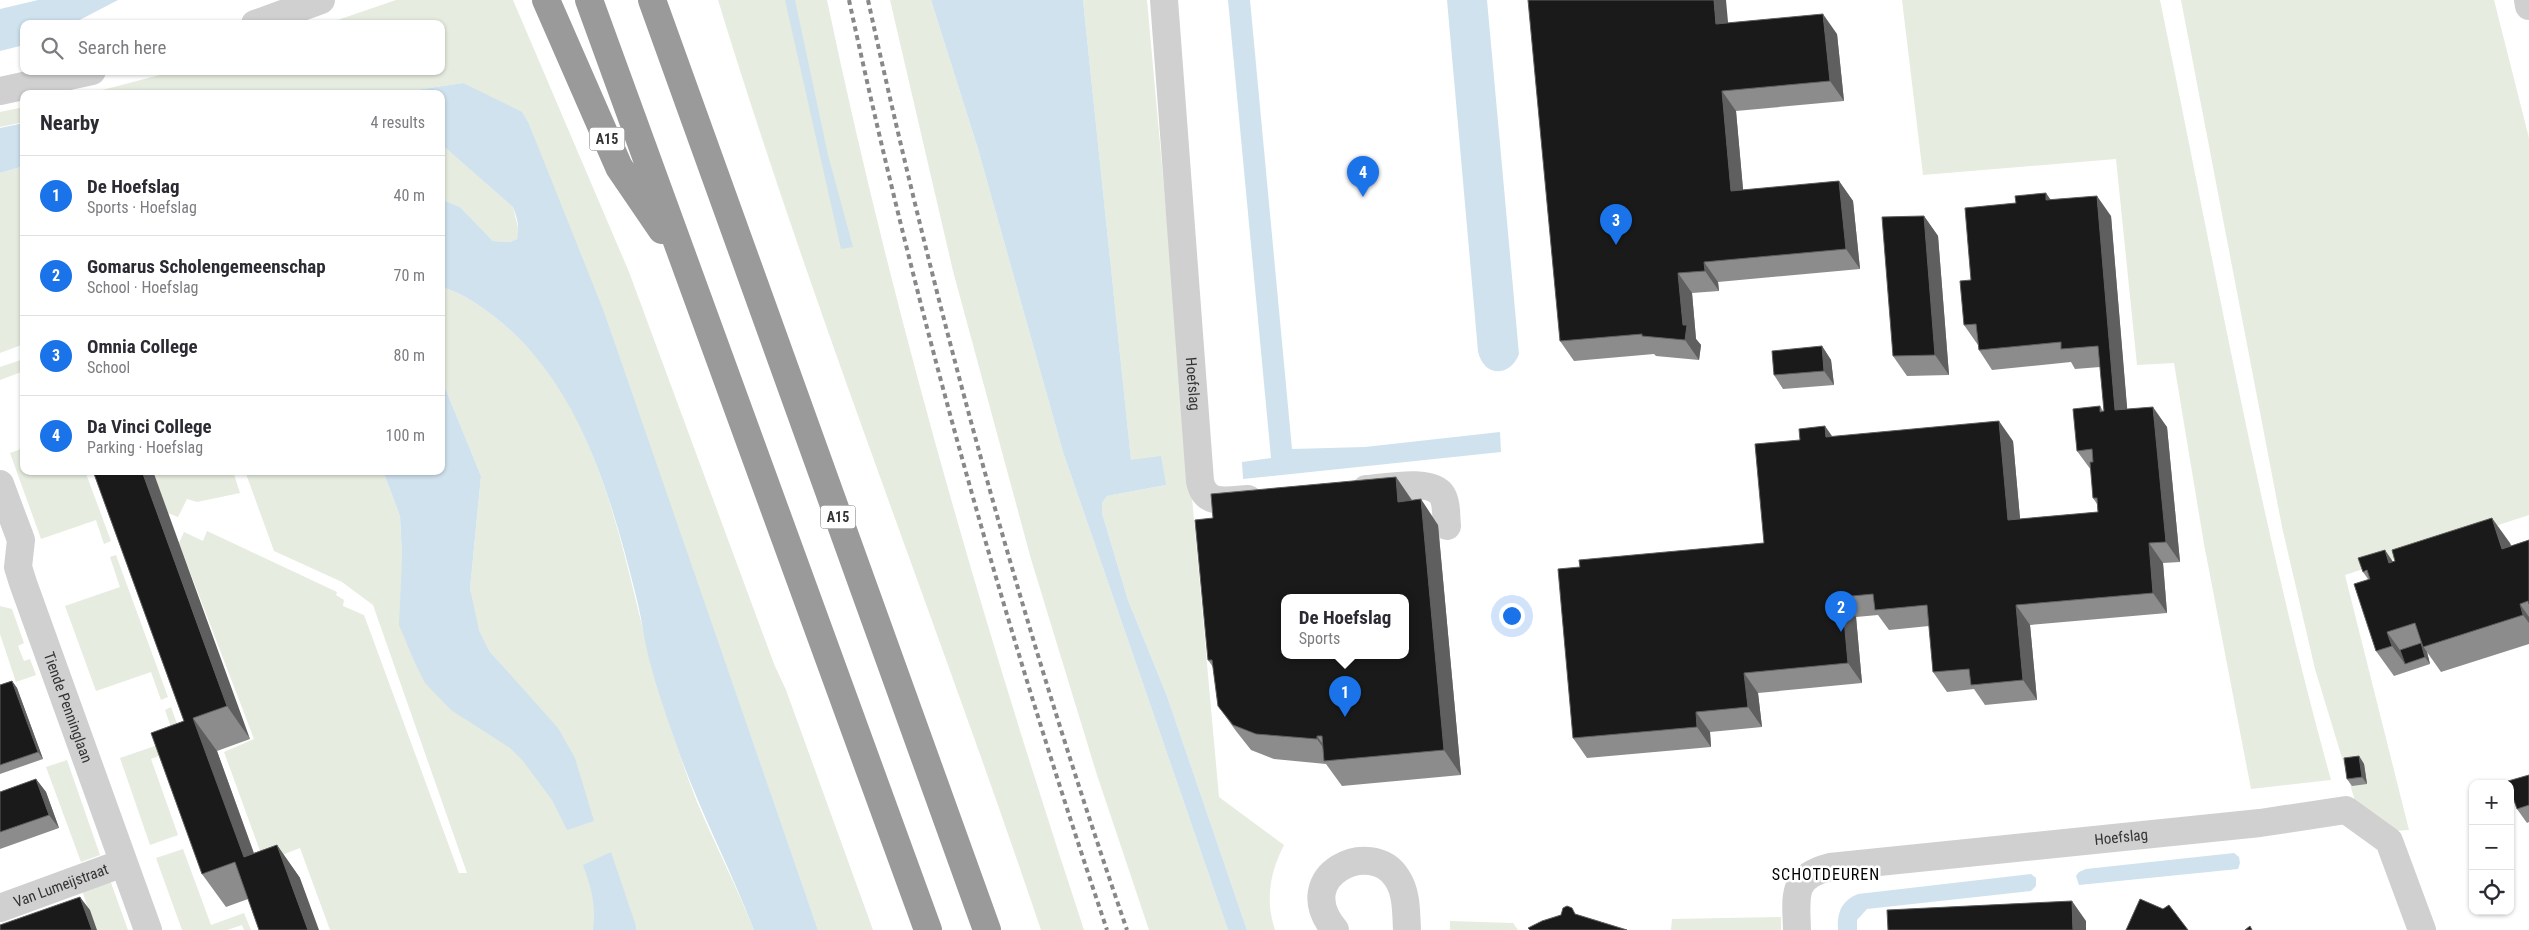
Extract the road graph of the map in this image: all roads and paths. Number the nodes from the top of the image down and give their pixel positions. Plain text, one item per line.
1 (321, 0) edge
2 (546, 0) edge
3 (589, 0) edge
4 (652, 0) edge
5 (1164, 0) edge
6 (2528, 0) edge
7 (2529, 6) edge
8 (266, 20) edge
9 (74, 75) edge
10 (0, 91) edge
11 (686, 267) junction
12 (0, 484) edge
13 (1345, 491) edge
14 (1275, 496) edge
15 (1447, 526) dead end
16 (12, 583) edge
17 (124, 864) junction
18 (0, 908) edge
19 (148, 930) edge
20 (928, 930) edge
21 (987, 930) edge
22 (1335, 930) edge
23 (1407, 930) edge
24 (1797, 930) edge
25 (2422, 930) edge

1 - 8 street
2 - 11 highway, A15
3 - 11 highway, A15
4 - 21 highway, A15
5 - 14 street, Hoefslag
6 - 7 street
9 - 10 street
11 - 20 highway, A15
12 - 16 street, Tiende Penninglaan
13 - 15 street
16 - 17 street, Tiende Penninglaan
17 - 18 street, Van Lumeijstraat
17 - 19 street, Tiende Penninglaan
22 - 23 street
24 - 25 street, Hoefslag

